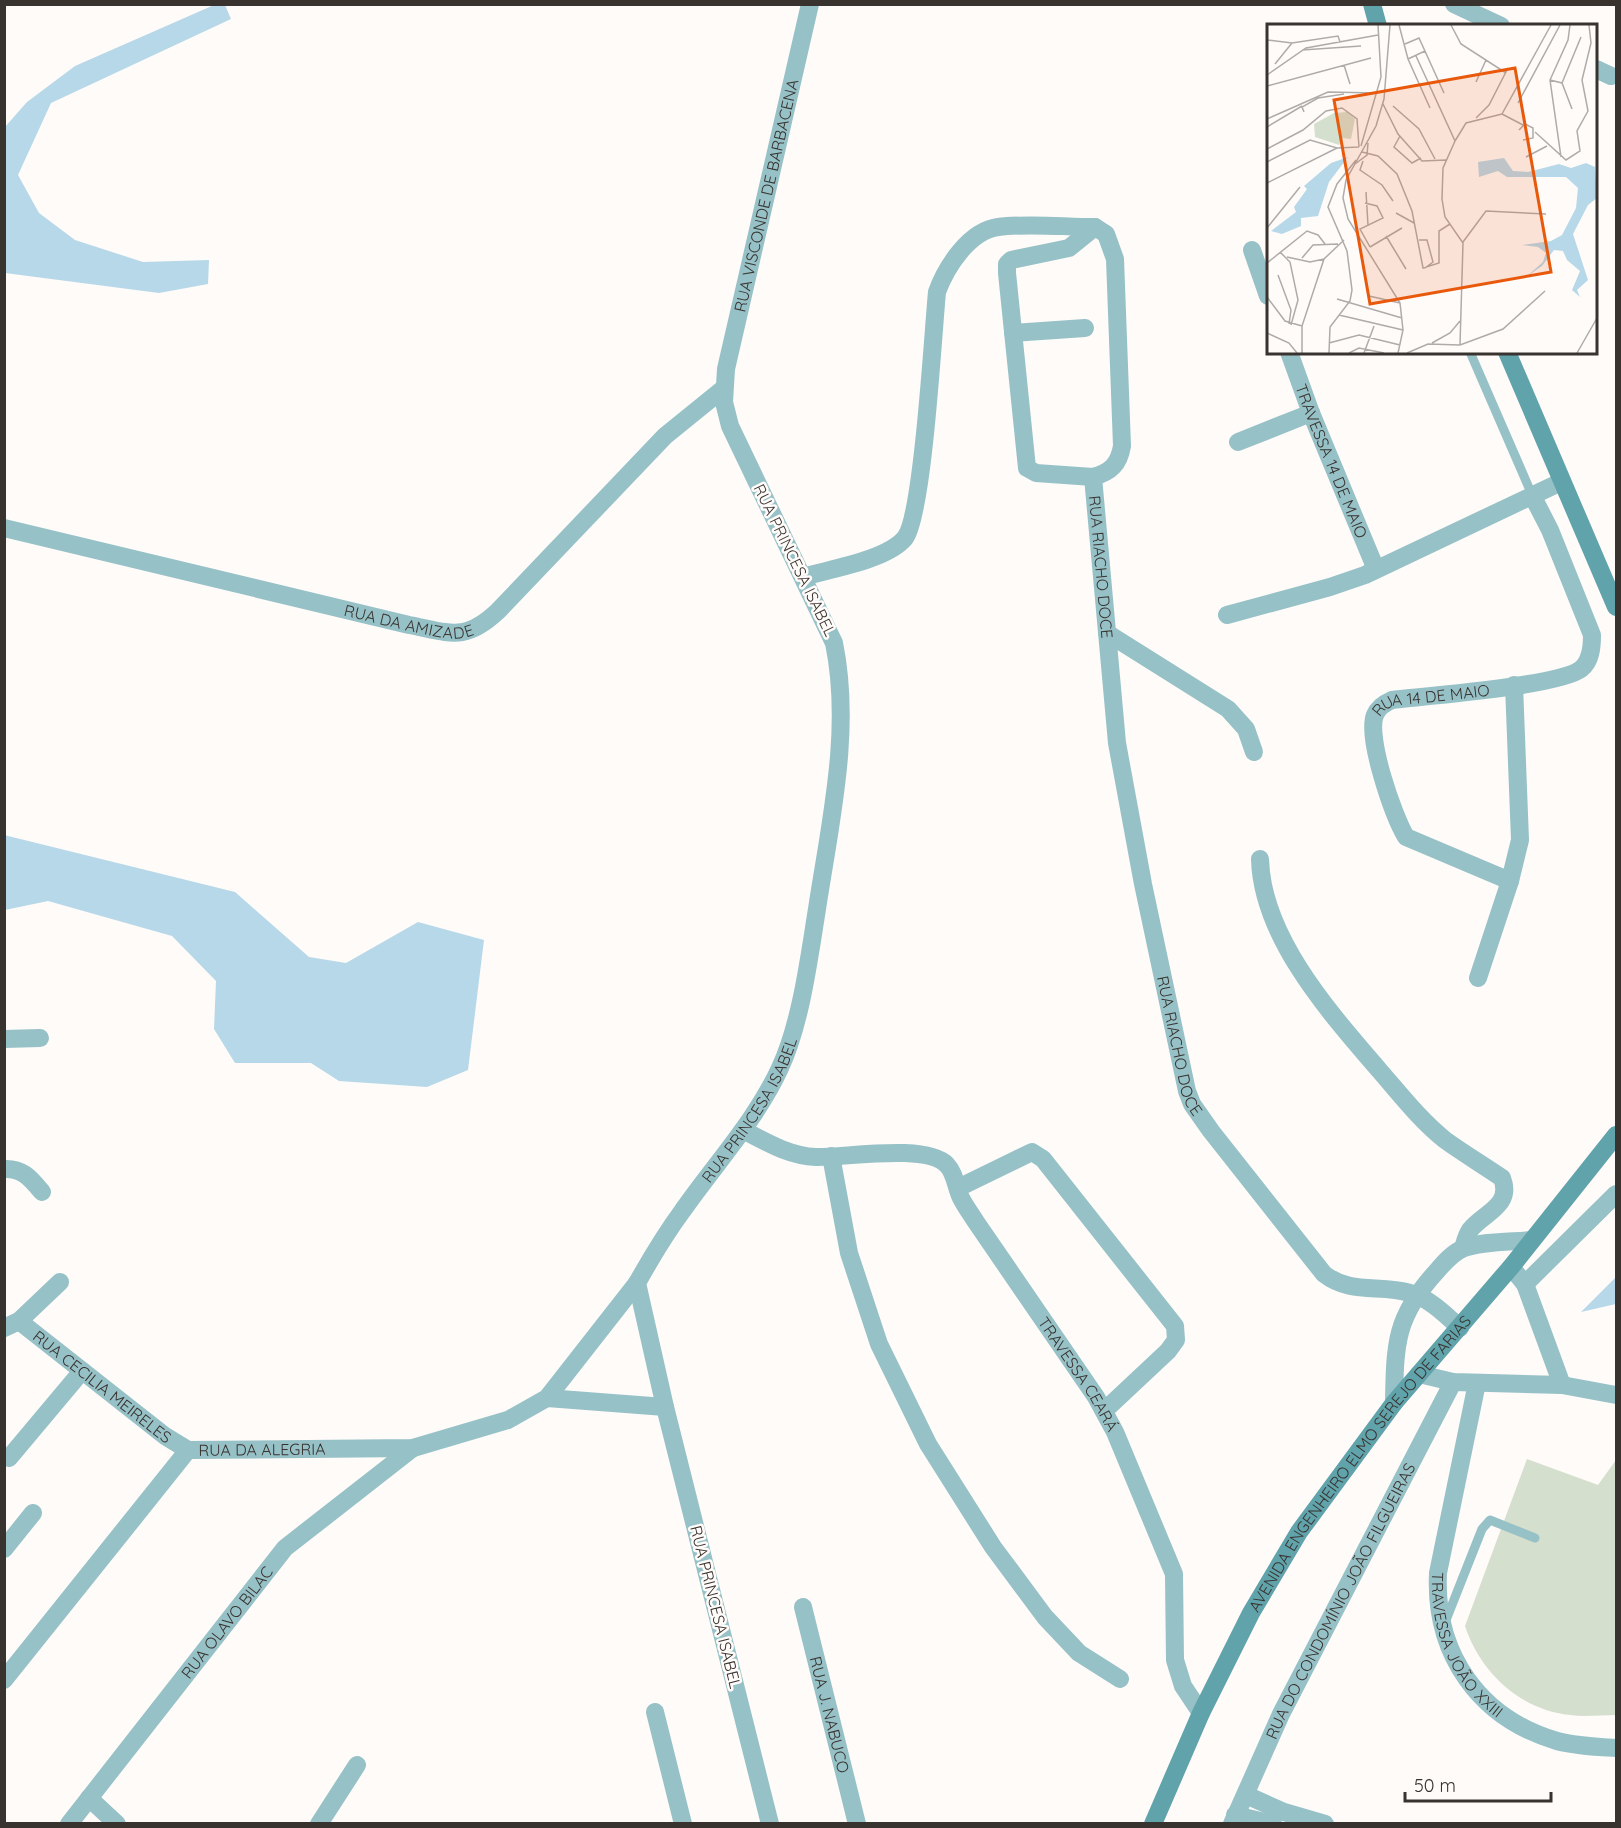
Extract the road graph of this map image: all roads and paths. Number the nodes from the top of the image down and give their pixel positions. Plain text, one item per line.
1 (810, 4) edge
2 (1372, 4) edge
3 (1454, 4) edge
4 (1377, 24) edge
5 (1497, 24) edge
6 (1095, 227) junction
7 (1252, 250) dead end
8 (1267, 291) edge
9 (1085, 328) dead end
10 (1013, 333) junction
11 (1290, 354) edge
12 (1471, 354) edge
13 (1508, 354) edge
14 (723, 389) junction
15 (1311, 413) junction
16 (1238, 442) dead end
17 (1093, 477) junction
18 (1561, 482) junction
19 (1533, 497) junction
20 (4, 528) edge
21 (1376, 567) junction
22 (803, 577) junction
23 (1617, 607) edge
24 (1227, 615) dead end
25 (1107, 633) junction
26 (1514, 686) junction
27 (1254, 752) dead end
28 (1260, 860) dead end
29 (1510, 881) junction
30 (1478, 978) dead end
31 (40, 1038) dead end
32 (4, 1039) edge
33 (743, 1130) junction
34 (1617, 1135) edge
35 (831, 1156) junction
36 (4, 1169) edge
37 (957, 1188) junction
38 (42, 1192) dead end
39 (1617, 1194) edge
40 (1532, 1240) junction
41 (1463, 1248) junction
42 (1511, 1267) junction
43 (60, 1282) dead end
44 (637, 1283) junction
45 (1525, 1284) junction
46 (1415, 1295) junction
47 (12, 1325) edge
48 (1460, 1328) junction
49 (82, 1371) junction
50 (1419, 1374) junction
51 (1453, 1382) junction
52 (1477, 1383) junction
53 (1562, 1385) junction
54 (1617, 1395) edge
55 (547, 1398) junction
56 (1394, 1403) junction
57 (665, 1407) junction
58 (1104, 1411) junction
59 (413, 1448) junction
60 (188, 1450) junction
61 (9, 1458) dead end
62 (33, 1513) dead end
63 (1534, 1538) dead end
64 (4, 1549) edge
65 (803, 1607) dead end
66 (1444, 1625) junction
67 (1120, 1679) dead end
68 (4, 1680) edge
69 (655, 1712) dead end
70 (1201, 1713) junction
71 (1617, 1748) edge
72 (357, 1765) dead end
73 (1246, 1795) junction
74 (89, 1798) junction
75 (1234, 1819) edge
76 (69, 1824) edge
77 (117, 1824) edge
78 (320, 1824) edge
79 (683, 1824) edge
80 (770, 1824) edge
81 (857, 1824) edge
82 (1154, 1824) edge
83 (1273, 1824) edge
84 (1325, 1824) edge

1 - 14 street, RUA VISCONDE DE BARBACENA
2 - 4 main road
3 - 5 street
6 - 10 street
6 - 17 street, RUA RIACHO DOCE
6 - 22 street
7 - 8 street
9 - 10 street
10 - 17 street
11 - 15 street, TRAVESSA 14 DE MAIO
12 - 19 lane
13 - 18 main road
14 - 20 street, RUA DA AMIZADE
14 - 22 street, RUA PRINCESA ISABEL
15 - 16 street
15 - 21 street, TRAVESSA 14 DE MAIO
17 - 25 street, RUA RIACHO DOCE
18 - 19 street
18 - 23 main road
19 - 21 street
19 - 26 street, RUA 14 DE MAIO
21 - 24 street
22 - 33 street, RUA PRINCESA ISABEL
25 - 27 street
25 - 46 street, RUA RIACHO DOCE
26 - 29 street, RUA 14 DE MAIO
26 - 29 street, RUA 14 DE MAIO
28 - 41 street
29 - 30 street, RUA 14 DE MAIO
31 - 32 street
33 - 35 street, TRAVESSA CEARÁ
33 - 44 street, RUA PRINCESA ISABEL
34 - 40 main road, AVENIDA ENGENHEIRO ELMO SEREJO DE FARIAS
35 - 37 street, TRAVESSA CEARÁ
35 - 67 street
36 - 38 street
37 - 58 street, TRAVESSA CEARÁ
37 - 58 street
39 - 45 street
40 - 41 street
40 - 42 main road, AVENIDA ENGENHEIRO ELMO SEREJO DE FARIAS
41 - 46 street
42 - 45 street
42 - 48 main road, AVENIDA ENGENHEIRO ELMO SEREJO DE FARIAS
43 - 47 street, RUA CECILIA MEIRELES
44 - 55 street, RUA DA ALEGRIA
44 - 57 street, RUA PRINCESA ISABEL
45 - 53 street
46 - 48 street, RUA RIACHO DOCE
46 - 56 street
47 - 49 street, RUA CECILIA MEIRELES
48 - 50 main road, AVENIDA ENGENHEIRO ELMO SEREJO DE FARIAS
49 - 60 street, RUA CECILIA MEIRELES
49 - 61 street
50 - 51 street
50 - 56 main road, AVENIDA ENGENHEIRO ELMO SEREJO DE FARIAS
51 - 52 street
51 - 73 street, RUA DO CONDOMÍNIO JOÃO FILGUEIRAS
52 - 53 street
52 - 66 street, TRAVESSA JOÃO XXIII
53 - 54 street
55 - 57 street
55 - 59 street, RUA DA ALEGRIA
56 - 70 main road, AVENIDA ENGENHEIRO ELMO SEREJO DE FARIAS
57 - 80 street, RUA PRINCESA ISABEL
58 - 70 street, TRAVESSA CEARÁ
59 - 60 street, RUA DA ALEGRIA
59 - 74 street, RUA OLAVO BILAC
60 - 68 street, RUA DA ALEGRIA
62 - 64 street
63 - 66 lane
65 - 81 street, RUA J. NABUCO
66 - 71 street, TRAVESSA JOÃO XXIII
69 - 79 street
70 - 82 main road, AVENIDA ENGENHEIRO ELMO SEREJO DE FARIAS
72 - 78 street
73 - 75 street, RUA DO CONDOMÍNIO JOÃO FILGUEIRAS
73 - 84 street
74 - 76 street, RUA OLAVO BILAC
74 - 77 street
75 - 83 street

